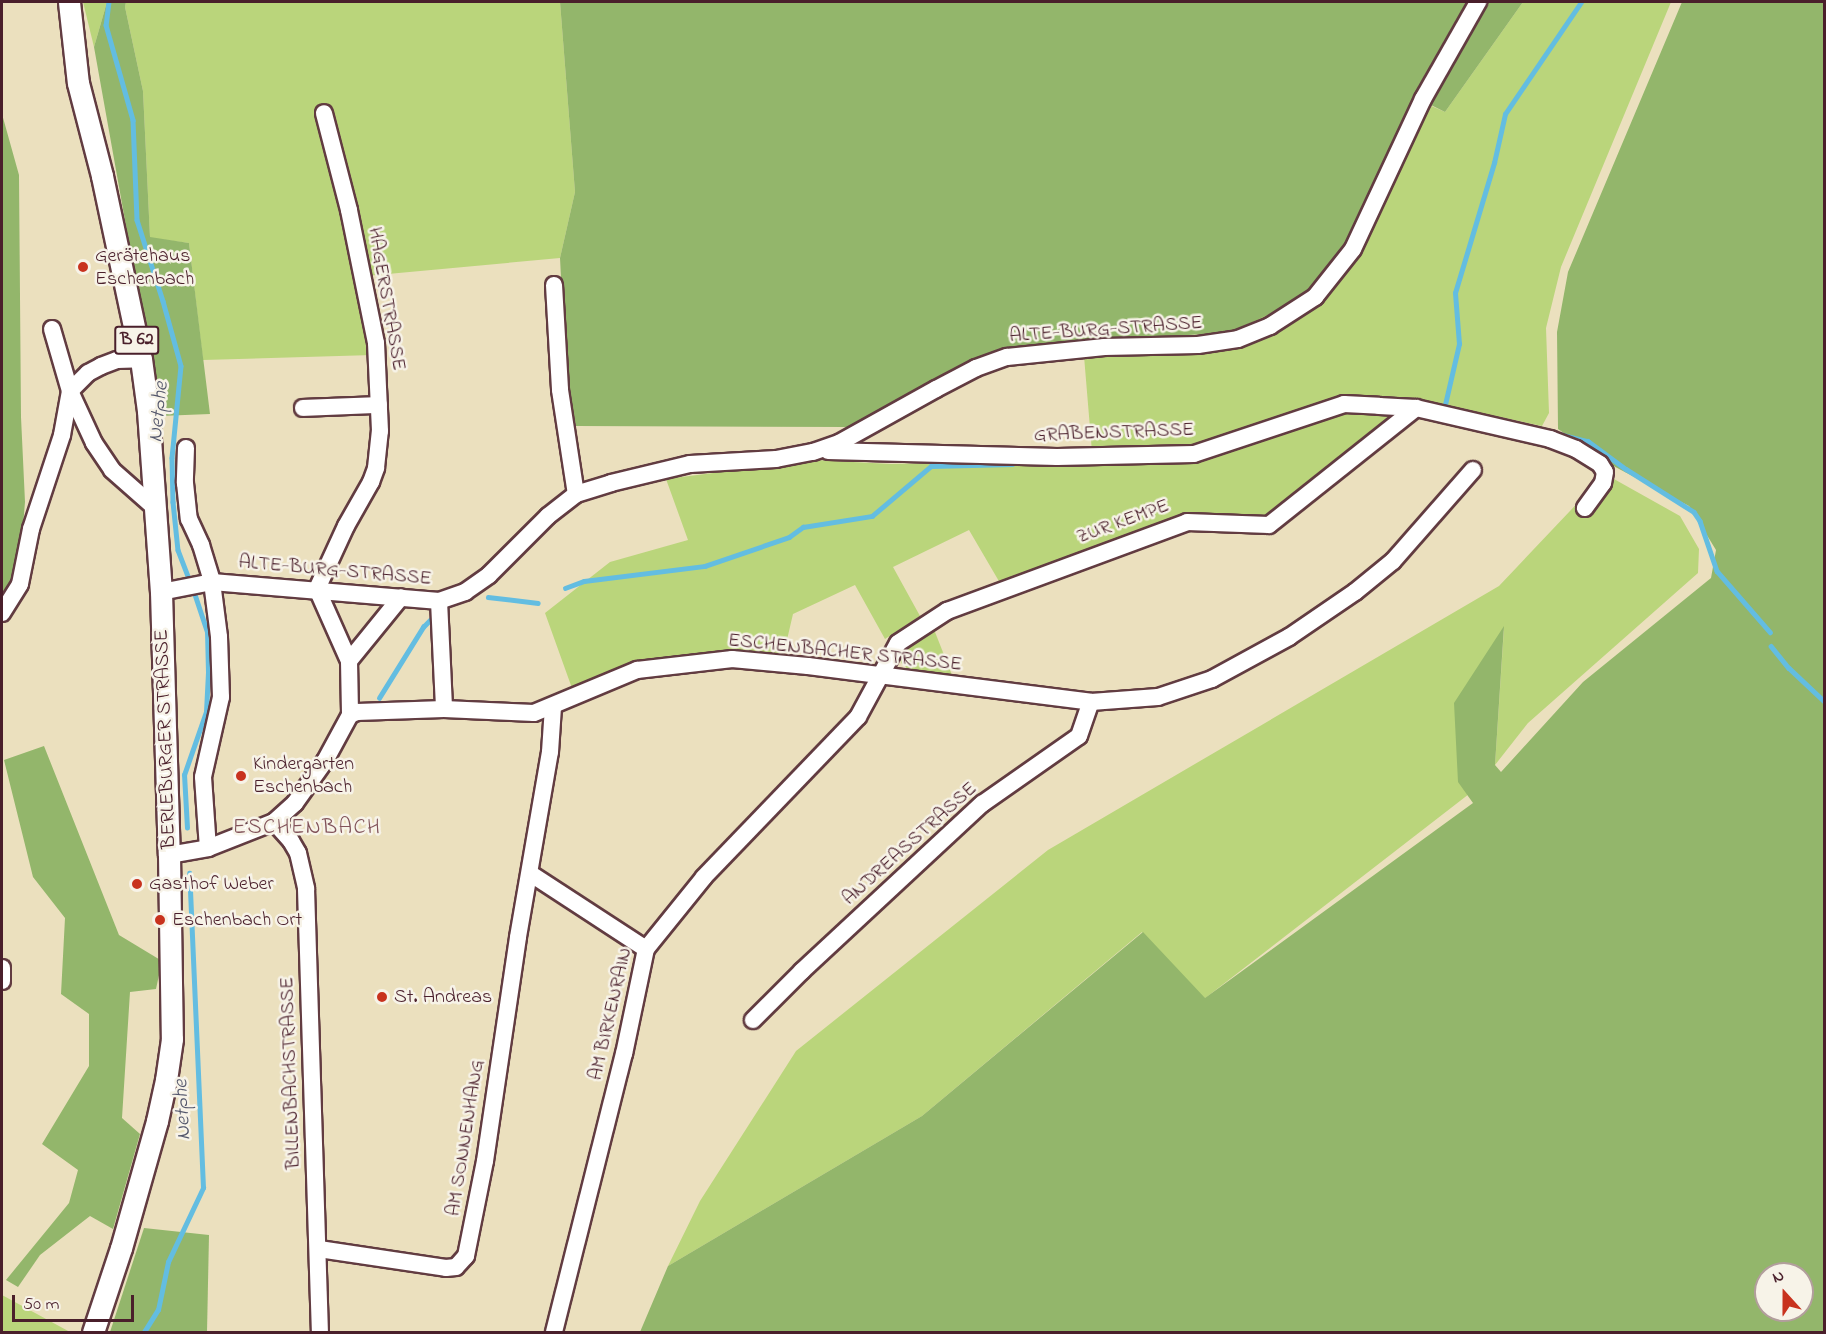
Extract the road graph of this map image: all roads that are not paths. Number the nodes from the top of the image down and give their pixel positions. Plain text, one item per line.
1 (69, 2) edge
2 (1478, 2) edge
3 (324, 113) dead end
4 (554, 285) dead end
5 (52, 329) dead end
6 (141, 359) junction
7 (70, 391) junction
8 (380, 405) junction
9 (303, 408) dead end
10 (1416, 408) junction
11 (186, 448) dead end
12 (813, 452) junction
13 (1473, 470) dead end
14 (576, 494) junction
15 (154, 507) junction
16 (1585, 508) dead end
17 (206, 583) junction
18 (317, 589) junction
19 (169, 590) junction
20 (401, 597) junction
21 (439, 601) junction
22 (2, 613) edge
23 (349, 661) junction
24 (879, 677) junction
25 (1091, 702) junction
26 (553, 707) junction
27 (444, 709) junction
28 (350, 715) junction
29 (274, 822) junction
30 (208, 848) junction
31 (169, 855) junction
32 (531, 874) junction
33 (646, 949) junction
34 (2, 968) edge
35 (2, 981) edge
36 (753, 1020) dead end
37 (319, 1249) junction
38 (93, 1332) edge
39 (320, 1332) edge
40 (554, 1332) edge

1 - 6 main road, BERLEBURGER STRASSE / B 62
2 - 12 street, ALTE-BURG-STRASSE
3 - 8 street, HAGERSTRASSE
4 - 14 street
5 - 7 street
6 - 7 street
6 - 15 main road, BERLEBURGER STRASSE / B 62
7 - 15 street
7 - 22 street
8 - 9 street
8 - 18 street, HAGERSTRASSE
10 - 12 street, GRABENSTRASSE
10 - 16 street, GRABENSTRASSE
10 - 24 street, ZUR KEMPE
11 - 17 street
12 - 14 street, ALTE-BURG-STRASSE
13 - 25 street, ESCHENBACHER STRASSE
14 - 21 street, ALTE-BURG-STRASSE
15 - 19 main road, BERLEBURGER STRASSE / B 62
17 - 18 street, ALTE-BURG-STRASSE
17 - 19 street, ALTE-BURG-STRASSE
17 - 30 street
18 - 20 street, ALTE-BURG-STRASSE
18 - 23 street
19 - 31 main road, BERLEBURGER STRASSE / B 62
20 - 21 street, ALTE-BURG-STRASSE
20 - 23 street
21 - 27 street
23 - 28 street
24 - 25 street, ESCHENBACHER STRASSE
24 - 26 street, ESCHENBACHER STRASSE
24 - 33 street, AM BIRKENRAIN
25 - 36 street, ANDREASSTRASSE
26 - 27 street, ESCHENBACHER STRASSE
26 - 32 street, AM SONNENHANG
27 - 28 street, ESCHENBACHER STRASSE
28 - 29 street
29 - 30 street
29 - 37 street, BILLENBACHSTRASSE
30 - 31 street
31 - 38 main road, BERLEBURGER STRASSE / B 62
32 - 33 street
32 - 37 street, AM SONNENHANG
33 - 40 street, AM BIRKENRAIN
34 - 35 street
37 - 39 street, BILLENBACHSTRASSE

